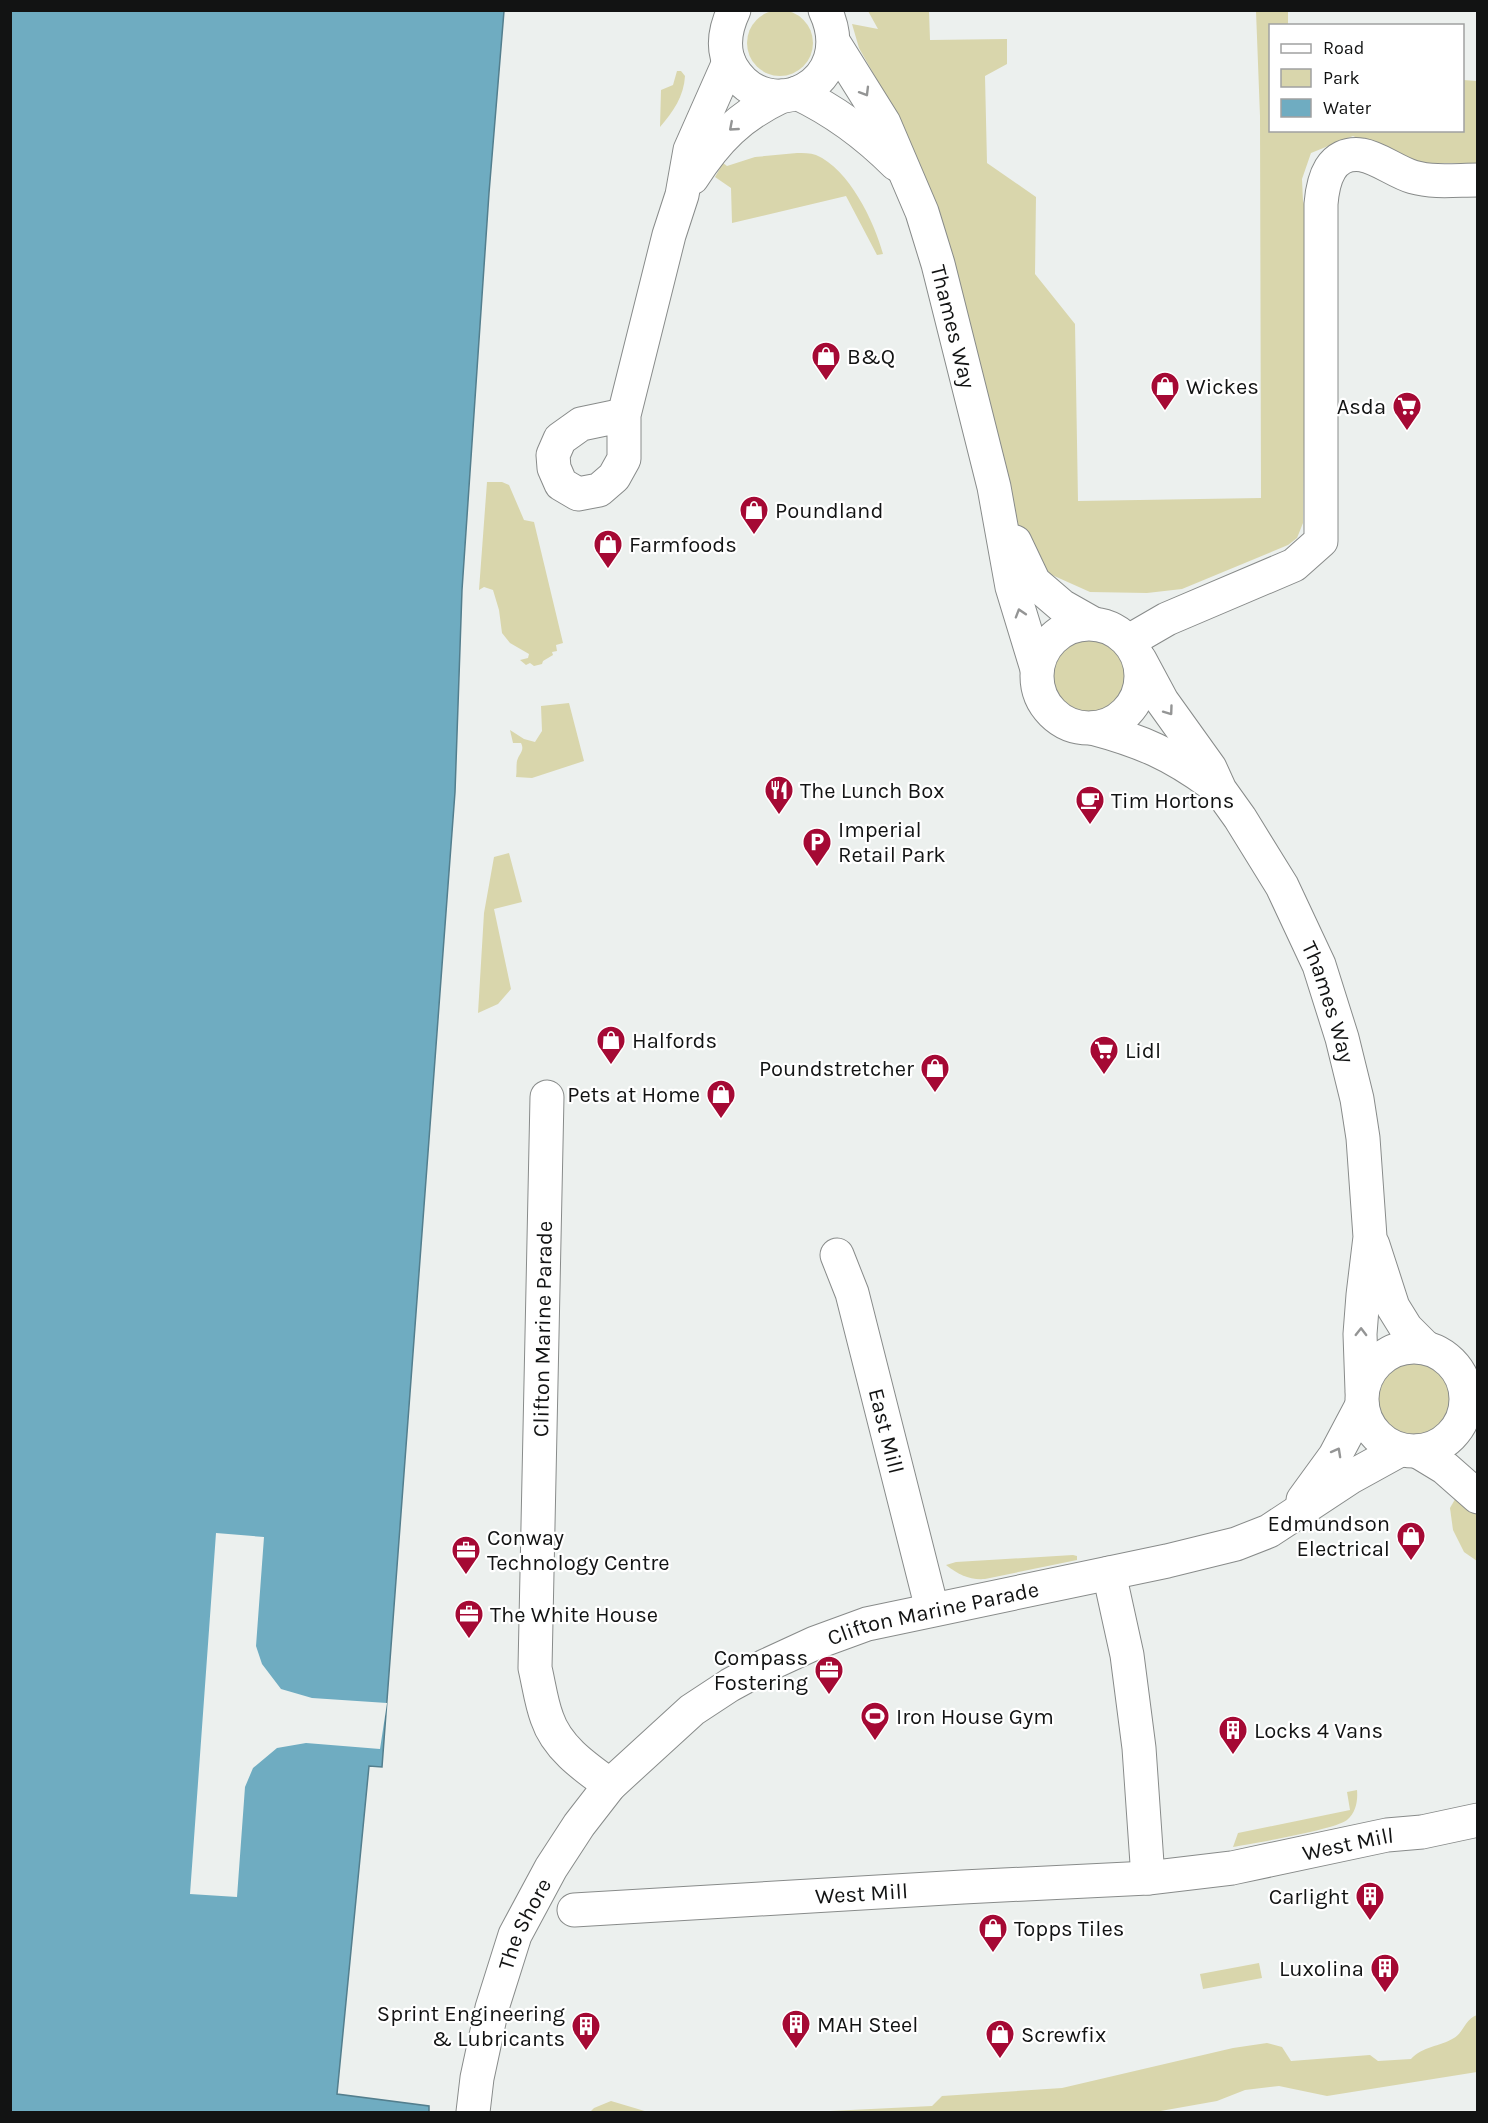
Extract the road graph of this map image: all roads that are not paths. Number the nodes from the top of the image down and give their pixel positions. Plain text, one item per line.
1 (825, 10) edge
2 (728, 16) edge
3 (834, 43) junction
4 (729, 62) junction
5 (790, 95) junction
6 (903, 171) junction
7 (1478, 180) edge
8 (682, 195) junction
9 (624, 415) dead end
10 (994, 487) junction
11 (1092, 623) junction
12 (1134, 650) junction
13 (1037, 669) junction
14 (1092, 728) junction
15 (1220, 790) junction
16 (547, 1097) dead end
17 (1370, 1237) junction
18 (837, 1255) dead end
19 (1425, 1347) junction
20 (1362, 1398) junction
21 (1466, 1409) junction
22 (1478, 1440) edge
23 (1409, 1451) junction
24 (1478, 1497) edge
25 (1291, 1516) junction
26 (1109, 1573) junction
27 (932, 1609) junction
28 (610, 1785) junction
29 (1478, 1820) edge
30 (566, 1846) joint
31 (1148, 1878) junction
32 (574, 1910) dead end
33 (473, 2112) edge

1 - 3 street
2 - 4 street
3 - 5 street
3 -> 6 street, Thames Way
4 - 5 street, Thames Way
4 - 8 street
5 - 6 street, Thames Way
5 -> 8 street
6 - 10 street, Thames Way
7 - 12 street
8 - 9 street
10 - 11 street, Thames Way
13 -> 10 street, Thames Way
11 - 12 street
11 - 13 street
12 - 14 street
12 -> 15 street, Thames Way
13 - 14 street
14 - 15 street, Thames Way
15 - 17 street, Thames Way
16 - 28 street, Clifton Marine Parade
17 - 19 street, Thames Way
20 -> 17 street, Thames Way
18 - 27 street, East Mill
19 - 20 street
19 - 21 street
20 - 23 street
25 -> 20 street, Clifton Marine Parade
21 - 22 street
21 - 23 street
23 - 24 street
23 - 25 street, Clifton Marine Parade
25 - 26 street, Clifton Marine Parade
26 - 27 street, Clifton Marine Parade
26 - 31 street
27 - 28 street, Clifton Marine Parade
28 - 30 street, Clifton Marine Parade
29 - 31 street, West Mill
30 - 33 street, The Shore
31 - 32 street, West Mill

